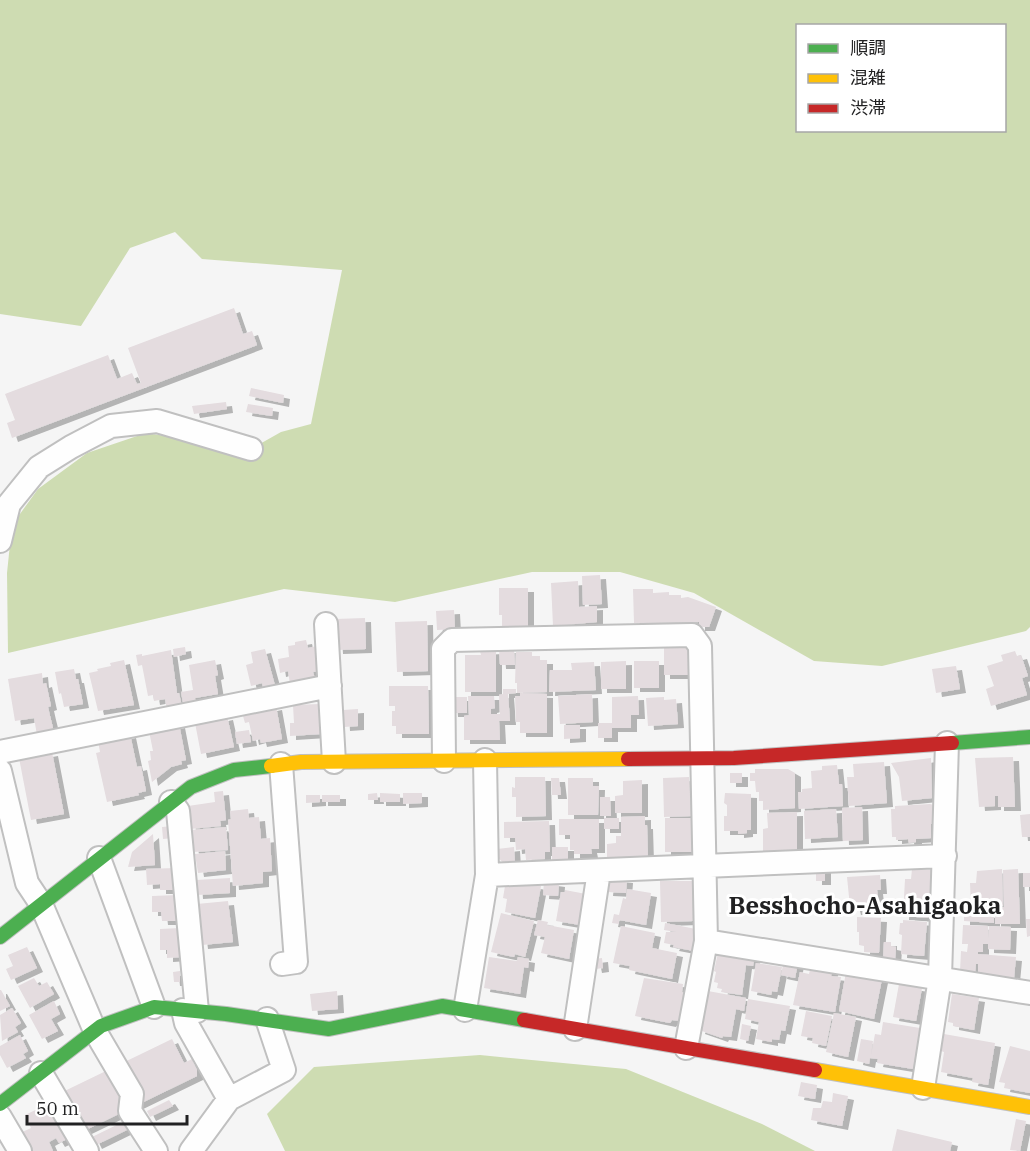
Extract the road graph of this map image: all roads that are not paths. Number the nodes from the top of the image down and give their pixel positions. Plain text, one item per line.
1 (251, 449) dead end
2 (0, 541) edge
3 (326, 624) dead end
4 (330, 686) junction
5 (1030, 737) edge
6 (947, 743) junction
7 (0, 752) edge
8 (702, 758) junction
9 (485, 760) junction
10 (444, 761) junction
11 (334, 762) junction
12 (282, 764) junction
13 (0, 771) edge
14 (171, 802) junction
15 (945, 856) junction
16 (99, 858) junction
17 (704, 867) junction
18 (598, 871) junction
19 (487, 875) junction
20 (41, 904) junction
21 (0, 937) edge
22 (706, 941) junction
23 (282, 964) dead end
24 (940, 978) junction
25 (1030, 993) edge
26 (154, 1007) junction
27 (190, 1010) junction
28 (465, 1010) junction
29 (267, 1019) junction
30 (575, 1029) junction
31 (95, 1031) junction
32 (686, 1048) junction
33 (41, 1073) junction
34 (923, 1088) junction
35 (229, 1099) junction
36 (0, 1104) edge
37 (1030, 1107) edge
38 (0, 1117) edge
39 (20, 1151) edge
40 (87, 1151) edge
41 (156, 1151) edge
42 (191, 1151) edge

1 - 2 street
3 - 4 street
4 - 7 street
4 - 11 street
5 - 6 street
6 - 8 street
6 - 15 street
8 - 9 street
8 - 10 street
8 - 17 street
9 - 10 street
9 - 19 street
10 - 11 street
11 - 12 street
12 - 14 street
12 - 23 street
13 - 20 street
14 - 16 street
14 - 27 street
15 - 17 street
15 - 24 street
16 - 20 street
16 - 26 street
17 - 18 street
17 - 22 street
18 - 19 street
18 - 30 street
19 - 28 street
20 - 21 street
20 - 31 street
22 - 24 street
22 - 32 street
24 - 25 street
24 - 34 street
26 - 27 street
26 - 31 street
27 - 29 street
27 - 35 street
28 - 29 street
28 - 30 street
29 - 35 street
30 - 32 street
31 - 33 street
31 - 41 street
32 - 34 street
33 - 36 street
33 - 40 street
34 - 37 street
35 - 42 street
38 - 39 street

